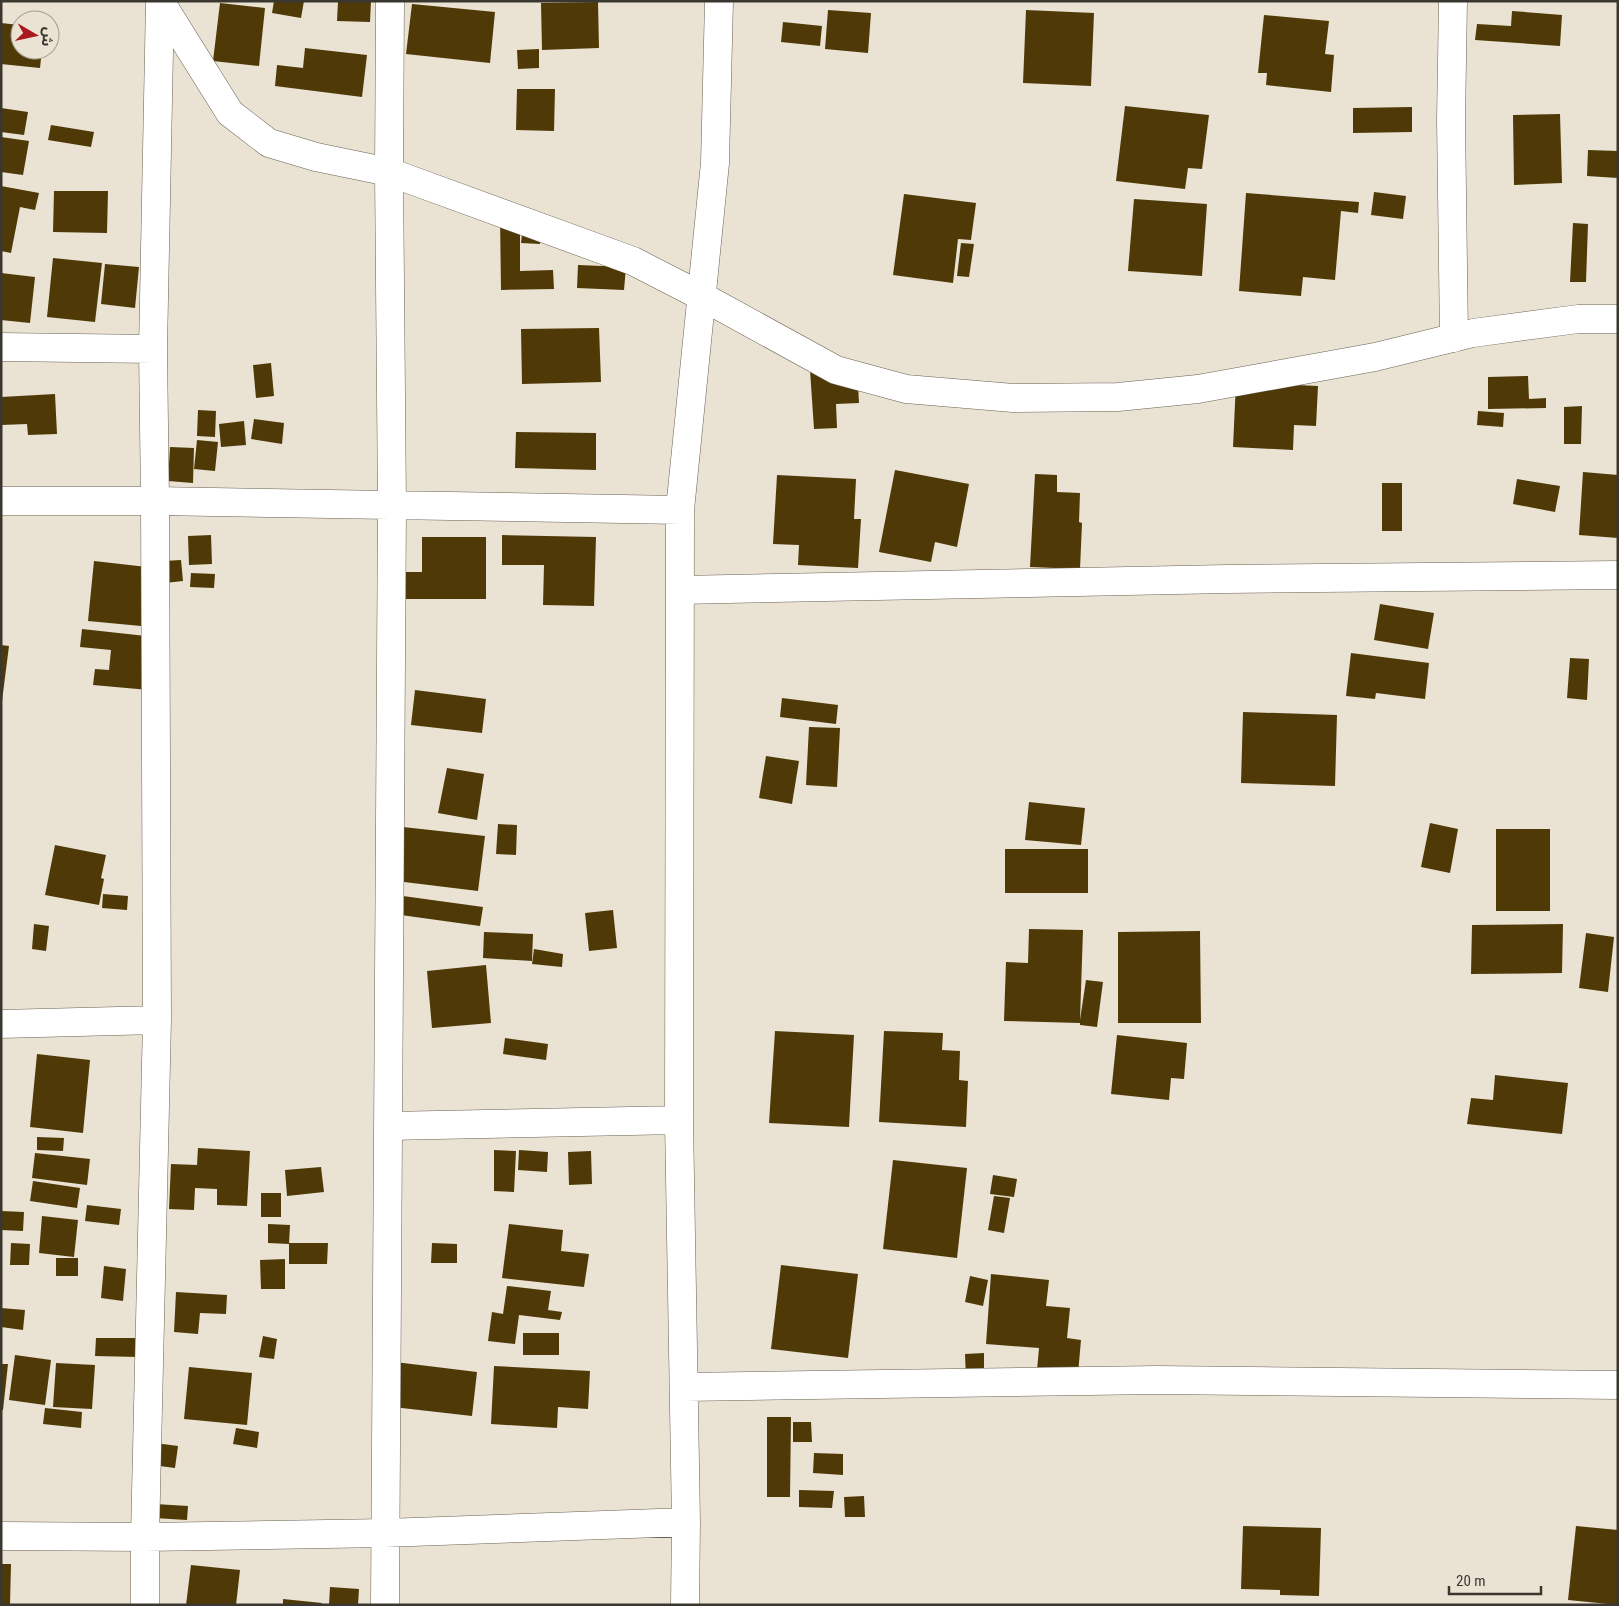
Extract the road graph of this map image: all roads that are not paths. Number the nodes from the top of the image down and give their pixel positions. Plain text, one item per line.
1 (160, 1) edge
2 (390, 1) edge
3 (719, 1) edge
4 (1453, 1) edge
5 (389, 172) junction
6 (703, 296) junction
7 (1618, 318) edge
8 (1454, 338) junction
9 (1, 347) edge
10 (153, 350) junction
11 (1, 500) edge
12 (155, 501) junction
13 (392, 506) junction
14 (680, 510) junction
15 (1618, 575) edge
16 (680, 590) junction
17 (157, 1020) junction
18 (1, 1024) edge
19 (679, 1120) junction
20 (388, 1126) junction
21 (1618, 1384) edge
22 (685, 1387) junction
23 (686, 1522) junction
24 (385, 1533) junction
25 (1, 1536) edge
26 (145, 1537) junction
27 (145, 1605) edge
28 (385, 1605) edge
29 (684, 1605) edge

1 - 5 street
1 - 10 street
2 - 5 street
3 - 6 street
4 - 8 street
5 - 6 street
5 - 13 street
6 - 8 street
6 - 14 street
7 - 8 street
9 - 10 street
10 - 12 street
11 - 12 street
12 - 13 street
12 - 17 street
13 - 14 street
13 - 20 street
14 - 16 street
15 - 16 street
16 - 19 street
17 - 18 street
17 - 26 street
19 - 20 street
19 - 22 street
20 - 24 street
21 - 22 street
22 - 23 street
23 - 24 street
23 - 29 street
24 - 26 street
24 - 28 street
25 - 26 street
26 - 27 street

